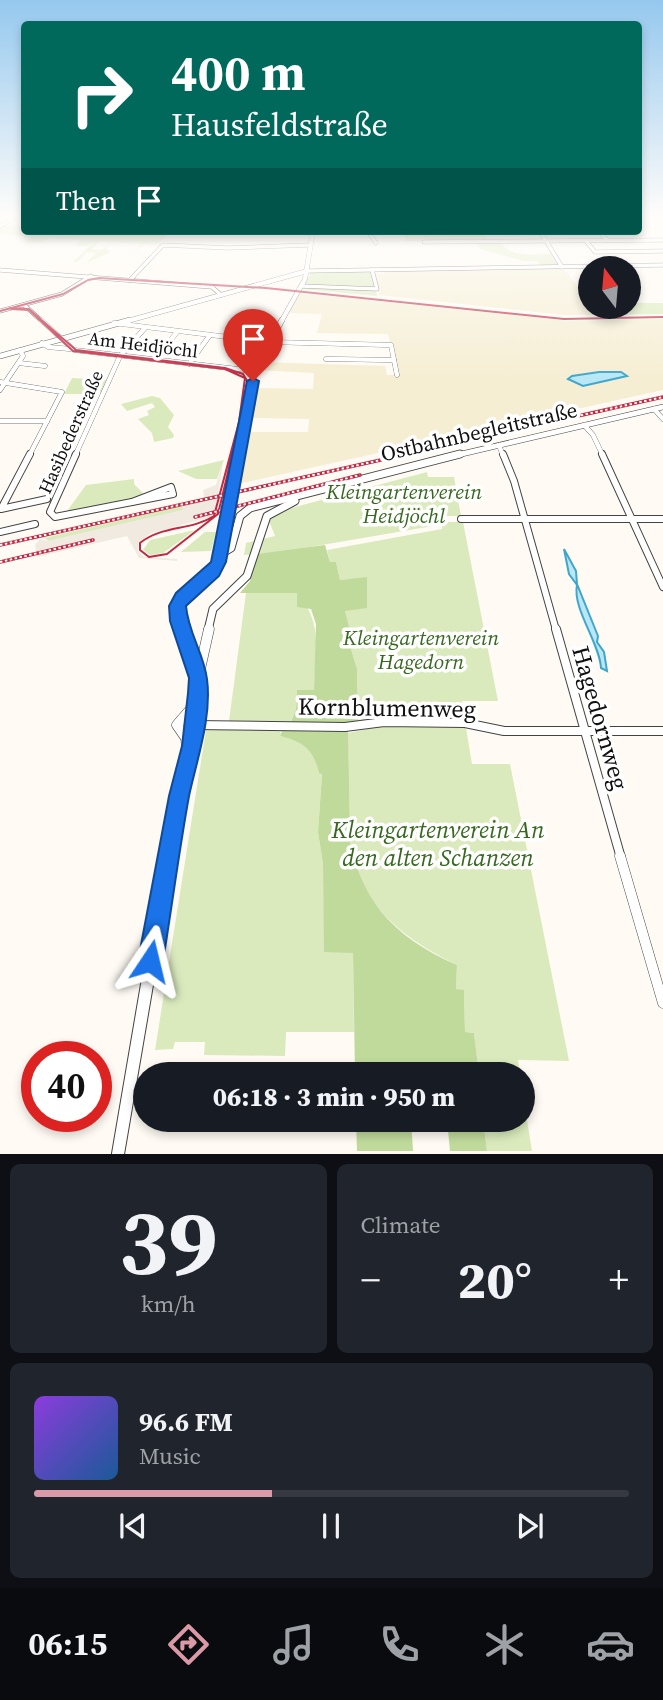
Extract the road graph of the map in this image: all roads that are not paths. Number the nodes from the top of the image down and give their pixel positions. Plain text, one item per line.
1 (307, 271) edge
2 (28, 272) edge
3 (138, 272) edge
4 (304, 272) edge
5 (372, 272) edge
6 (91, 276) junction
7 (130, 280) junction
8 (301, 286) junction
9 (222, 295) junction
10 (24, 305) junction
11 (0, 311) edge
12 (114, 323) junction
13 (145, 328) junction
14 (177, 332) junction
15 (210, 335) junction
16 (61, 338) junction
17 (270, 342) junction
18 (42, 343) junction
19 (328, 343) junction
20 (71, 349) junction
21 (20, 350) junction
22 (163, 350) dead end
23 (0, 356) edge
24 (120, 356) junction
25 (394, 360) junction
26 (19, 363) junction
27 (189, 364) junction
28 (45, 366) dead end
29 (254, 371) junction
30 (397, 375) dead end
31 (2, 383) edge
32 (0, 390) edge
33 (663, 407) edge
34 (654, 409) junction
35 (663, 419) edge
36 (0, 421) edge
37 (47, 421) junction
38 (584, 425) junction
39 (499, 444) junction
40 (304, 496) junction
41 (47, 499) dead end
42 (132, 502) junction
43 (0, 509) edge
44 (461, 519) dead end
45 (523, 519) junction
46 (663, 519) edge
47 (632, 520) junction
48 (35, 524) dead end
49 (0, 532) edge
50 (221, 554) junction
51 (663, 587) edge
52 (198, 678) junction
53 (190, 725) junction
54 (584, 731) junction
55 (663, 731) edge
56 (663, 1003) edge
57 (118, 1154) edge

1 - 8 street
2 - 6 street
3 - 7 street
4 - 9 street
5 - 8 street
6 - 7 street
6 - 10 street
7 - 9 street
8 - 17 street
9 - 12 street
10 - 11 street
10 - 16 street, Am Heidjöchl
12 - 13 street
12 - 16 street
13 - 14 street
13 - 24 street
14 - 15 street
14 - 22 street
15 - 17 street
15 - 27 street
16 - 18 street
16 - 20 street, Am Heidjöchl
17 - 19 street
17 - 29 street
18 - 20 street, Am Heidjöchl
18 - 21 street
19 - 25 street
19 - 25 street
20 - 24 street, Am Heidjöchl
21 - 23 street
21 - 26 street
24 - 27 street, Am Heidjöchl
24 - 42 street, Hasibederstraße
25 - 30 street
26 - 28 street
26 - 31 street
27 - 29 street, Am Heidjöchl
29 - 50 street
31 - 32 street
31 - 37 street
33 - 34 street, Ostbahnbegleitstraße
34 - 35 street
34 - 38 street, Ostbahnbegleitstraße
36 - 37 street
37 - 43 street
38 - 39 street, Ostbahnbegleitstraße
38 - 47 street
39 - 40 street, Ostbahnbegleitstraße
39 - 45 street, Hagedornweg
40 - 50 street, Ostbahnbegleitstraße
40 - 52 street, Ostbahnbegleitstraße
41 - 43 street
42 - 42 street
44 - 45 street
45 - 47 street
45 - 54 street, Hagedornweg
46 - 47 street
47 - 51 street
48 - 49 street
50 - 52 street
52 - 53 street, Ostbahnbegleitstraße
53 - 54 street, Kornblumenweg
53 - 57 street
54 - 55 street, Kornblumenweg
54 - 56 street, Hagedornweg

